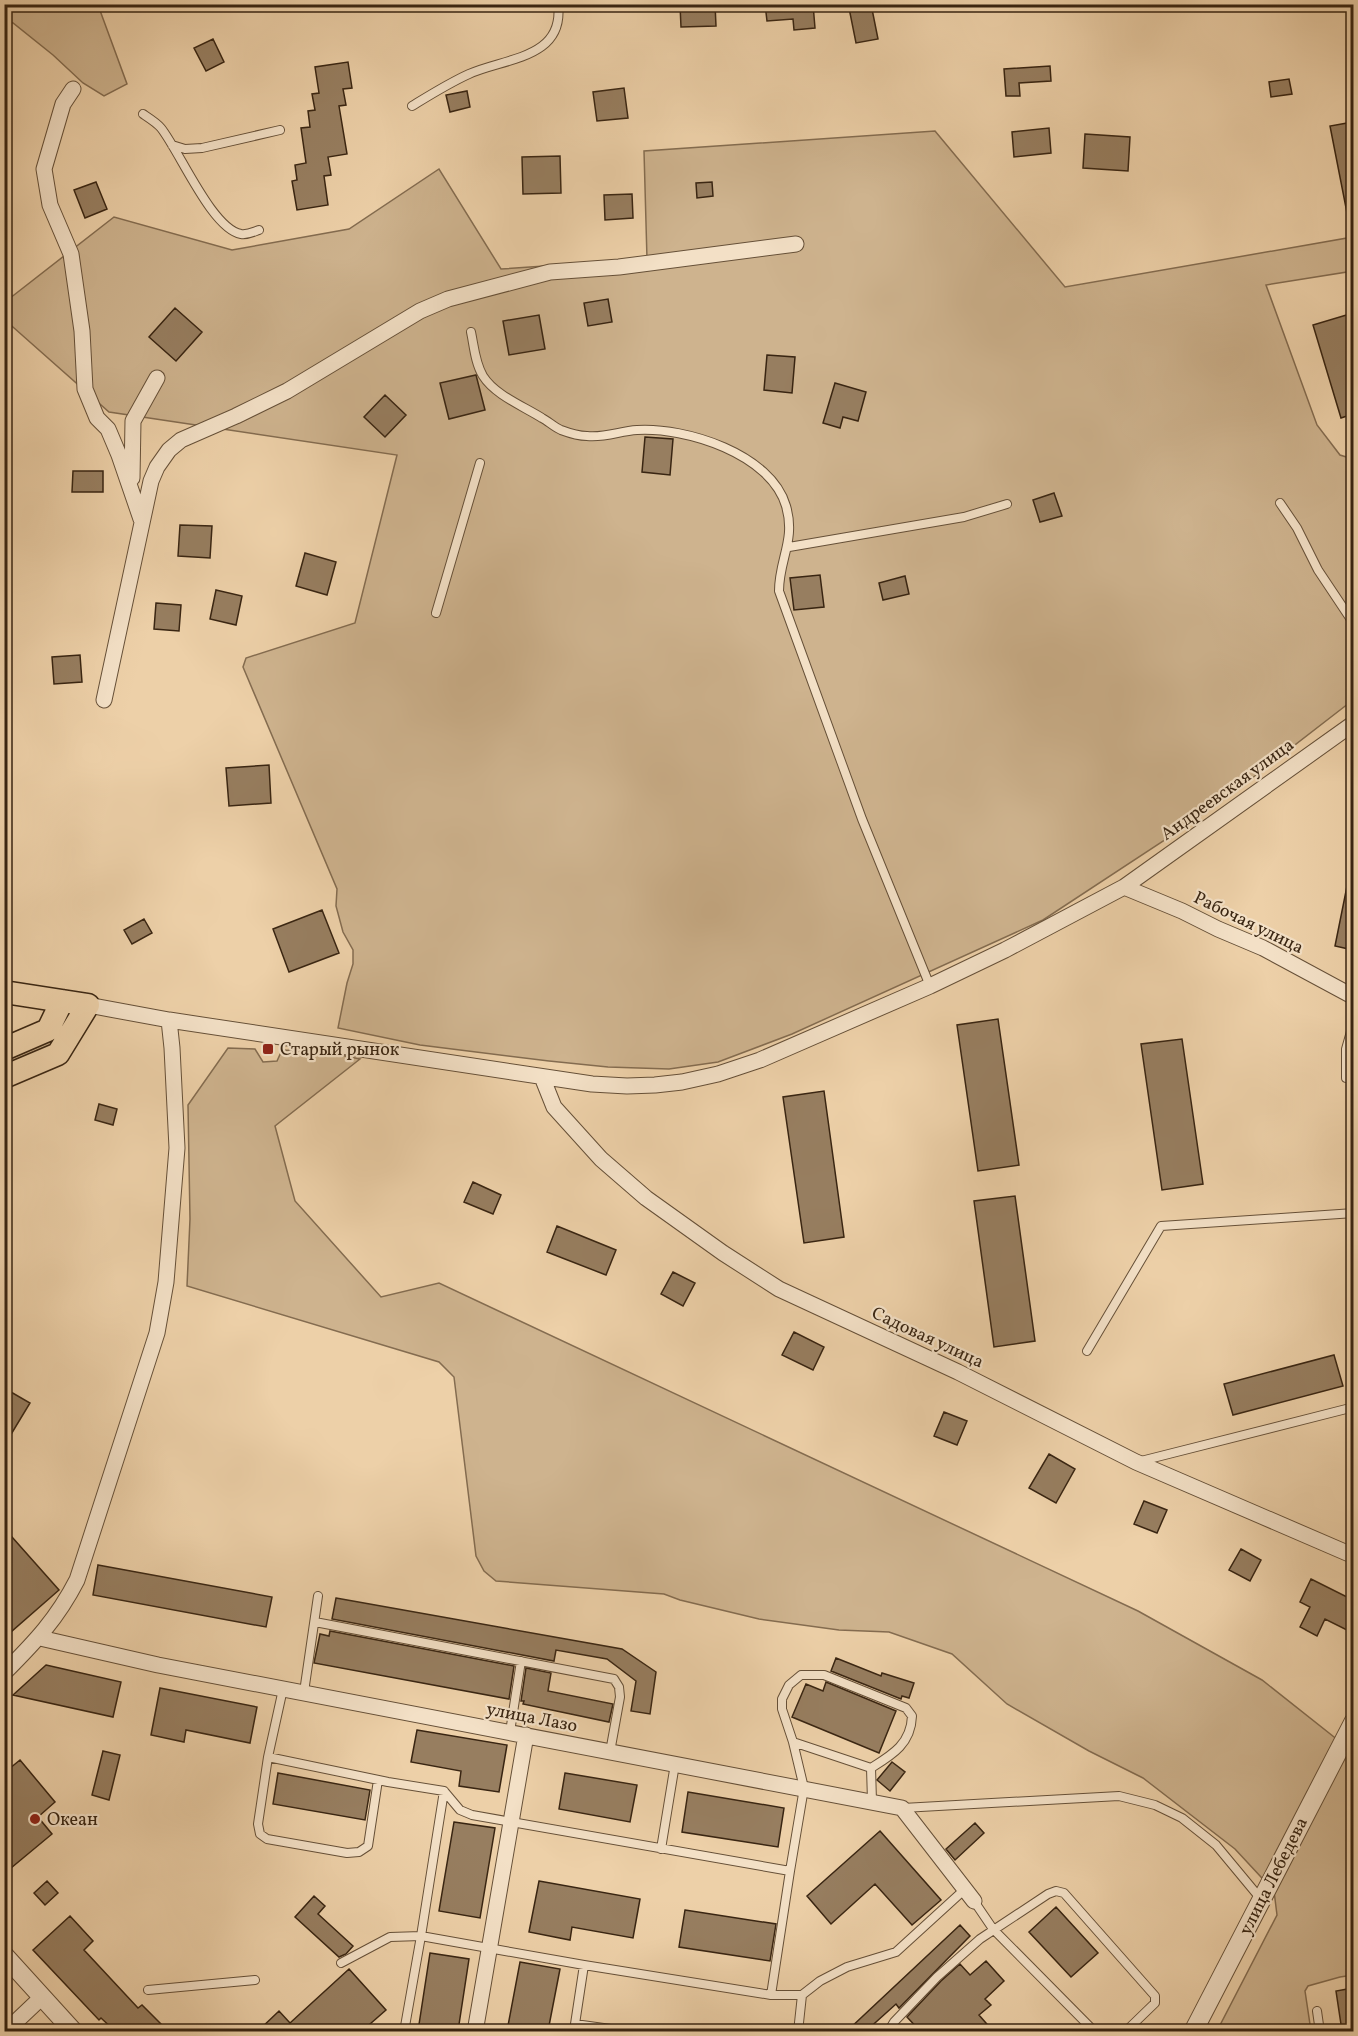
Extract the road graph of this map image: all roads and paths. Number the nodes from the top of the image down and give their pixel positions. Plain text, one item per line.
1 (558, 4) edge
2 (73, 89) dead end
3 (412, 106) dead end
4 (143, 114) dead end
5 (280, 130) dead end
6 (172, 145) junction
7 (259, 230) dead end
8 (796, 243) dead end
9 (471, 332) dead end
10 (157, 378) dead end
11 (480, 463) dead end
12 (131, 487) junction
13 (1280, 503) dead end
14 (1007, 504) dead end
15 (142, 522) junction
16 (789, 547) dead end
17 (436, 613) dead end
18 (1353, 624) edge
19 (104, 700) dead end
20 (1353, 723) edge
21 (1124, 887) junction
22 (930, 986) junction
23 (4, 992) edge
24 (1353, 997) edge
25 (62, 1001) junction
26 (88, 1005) junction
27 (169, 1020) junction
28 (1353, 1020) edge
29 (4, 1049) edge
30 (4, 1077) edge
31 (542, 1077) junction
32 (1353, 1080) edge
33 (1353, 1213) edge
34 (1087, 1351) dead end
35 (1353, 1407) edge
36 (1136, 1462) junction
37 (1353, 1556) edge
38 (318, 1596) dead end
39 (315, 1622) junction
40 (40, 1638) junction
41 (521, 1661) junction
42 (4, 1673) edge
43 (283, 1688) junction
44 (304, 1692) junction
45 (1353, 1721) edge
46 (510, 1732) junction
47 (526, 1735) junction
48 (794, 1743) junction
49 (610, 1752) junction
50 (268, 1757) junction
51 (675, 1764) junction
52 (871, 1768) junction
53 (378, 1780) junction
54 (804, 1788) junction
55 (444, 1791) junction
56 (872, 1802) junction
57 (902, 1808) junction
58 (511, 1822) junction
59 (662, 1849) junction
60 (790, 1870) junction
61 (969, 1896) junction
62 (1261, 1899) junction
63 (993, 1929) junction
64 (421, 1936) junction
65 (489, 1948) junction
66 (4, 1955) edge
67 (341, 1964) dead end
68 (584, 1965) junction
69 (255, 1980) dead end
70 (148, 1990) dead end
71 (771, 1995) junction
72 (802, 1995) junction
73 (42, 1997) junction
74 (1317, 2012) dead end
75 (574, 2028) edge
76 (5, 2031) edge
77 (74, 2031) edge
78 (404, 2031) edge
79 (475, 2031) edge
80 (632, 2031) edge
81 (798, 2031) edge
82 (888, 2031) edge
83 (1095, 2031) edge
84 (1125, 2031) edge
85 (1193, 2031) edge
86 (1320, 2031) edge

1 - 3 lane
2 - 12 street
4 - 6 lane
5 - 6 lane
6 - 7 lane
8 - 15 street
9 - 22 lane
10 - 12 street
11 - 17 lane
12 - 15 street
13 - 18 lane
14 - 16 lane
15 - 19 street
20 - 21 street, Андреевская улица
21 - 22 street, Андреевская улица
21 - 24 street, Рабочая улица
22 - 31 street, Андреевская улица
23 - 25 main road
25 - 26 main road
25 - 29 main road
26 - 27 street, Андреевская улица
26 - 30 main road
27 - 31 street, Андреевская улица
27 - 40 street
28 - 32 lane
31 - 36 street, Садовая улица
33 - 34 lane
35 - 36 lane
36 - 37 street, Садовая улица
38 - 39 lane
39 - 41 lane
39 - 44 lane
40 - 42 street
40 - 43 street, улица Лазо
41 - 46 lane
41 - 49 lane
43 - 44 street, улица Лазо
43 - 50 lane
44 - 46 street, улица Лазо
45 - 62 street, улица Лебедева
46 - 47 street, улица Лазо
47 - 49 street, улица Лазо
47 - 58 street
48 - 52 lane
48 - 52 lane
48 - 54 lane
49 - 51 street, улица Лазо
50 - 53 lane
50 - 53 lane
51 - 54 street, улица Лазо
51 - 59 lane
52 - 56 lane
53 - 55 lane
54 - 56 street, улица Лазо
54 - 60 lane
55 - 58 lane
55 - 64 lane
56 - 57 street, улица Лазо
57 - 61 street
57 - 62 lane
58 - 59 lane
58 - 65 street
59 - 60 lane
60 - 71 lane
61 - 63 lane
61 - 72 lane
62 - 85 street, улица Лебедева
63 - 82 lane
63 - 83 lane
63 - 84 lane
64 - 65 lane
64 - 67 lane
64 - 78 lane
65 - 68 lane
65 - 79 street
66 - 73 street
68 - 71 lane
68 - 75 lane
69 - 70 lane
71 - 72 lane
72 - 81 lane
73 - 76 street
73 - 77 street
74 - 86 lane
75 - 80 lane

